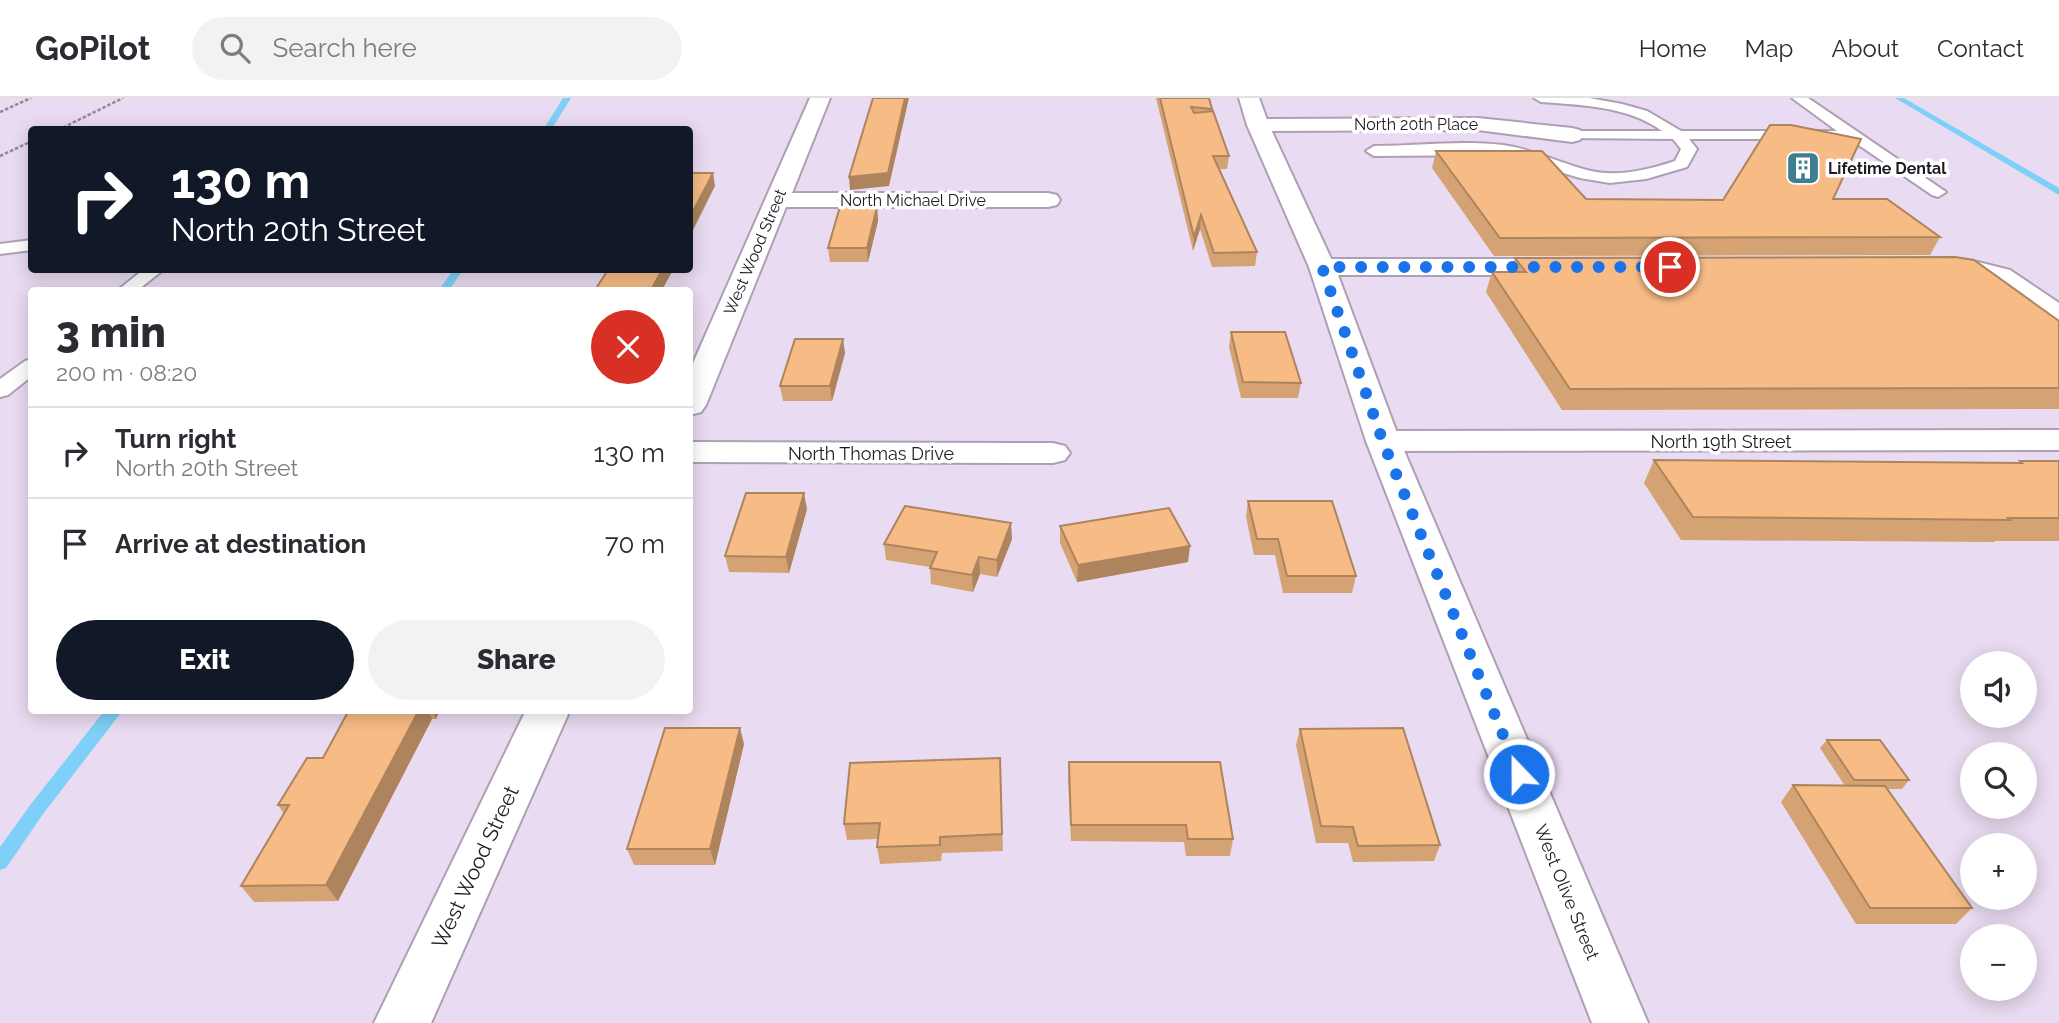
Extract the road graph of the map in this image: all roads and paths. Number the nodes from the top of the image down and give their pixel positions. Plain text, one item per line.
1 (31, 98) edge
2 (123, 98) edge
3 (820, 98) edge
4 (1541, 98) edge
5 (1799, 98) edge
6 (1254, 111) edge
7 (0, 112) edge
8 (66, 126) edge
9 (1679, 134) junction
10 (1572, 135) joint
11 (1853, 135) junction
12 (28, 143) edge
13 (1374, 151) dead end
14 (0, 156) edge
15 (1938, 192) dead end
16 (778, 200) junction
17 (1048, 200) dead end
18 (28, 246) edge
19 (0, 249) edge
20 (1916, 266) edge
21 (1322, 267) junction
22 (1588, 267) edge
23 (150, 273) edge
24 (131, 287) edge
25 (2059, 316) edge
26 (28, 368) edge
27 (0, 390) edge
28 (693, 398) edge
29 (2059, 440) edge
30 (1383, 442) junction
31 (693, 453) edge
32 (1053, 453) dead end
33 (546, 714) edge
34 (402, 1023) edge
35 (1620, 1023) edge

1 - 7 path
2 - 8 path
3 - 16 street, West Wood Street
4 - 9 lane
5 - 11 lane
6 - 10 street, North 20th Place
6 - 21 street, West Olive Street
9 - 10 lane
9 - 11 lane
9 - 13 lane
11 - 15 lane
12 - 14 path
16 - 17 street, North Michael Drive
16 - 28 street, West Wood Street
18 - 19 lane
20 - 25 street
21 - 22 street
21 - 30 street, West Olive Street
23 - 24 lane
26 - 27 lane
29 - 30 street, North 19th Street
30 - 35 street, West Olive Street
31 - 32 street, North Thomas Drive
33 - 34 street, West Wood Street

